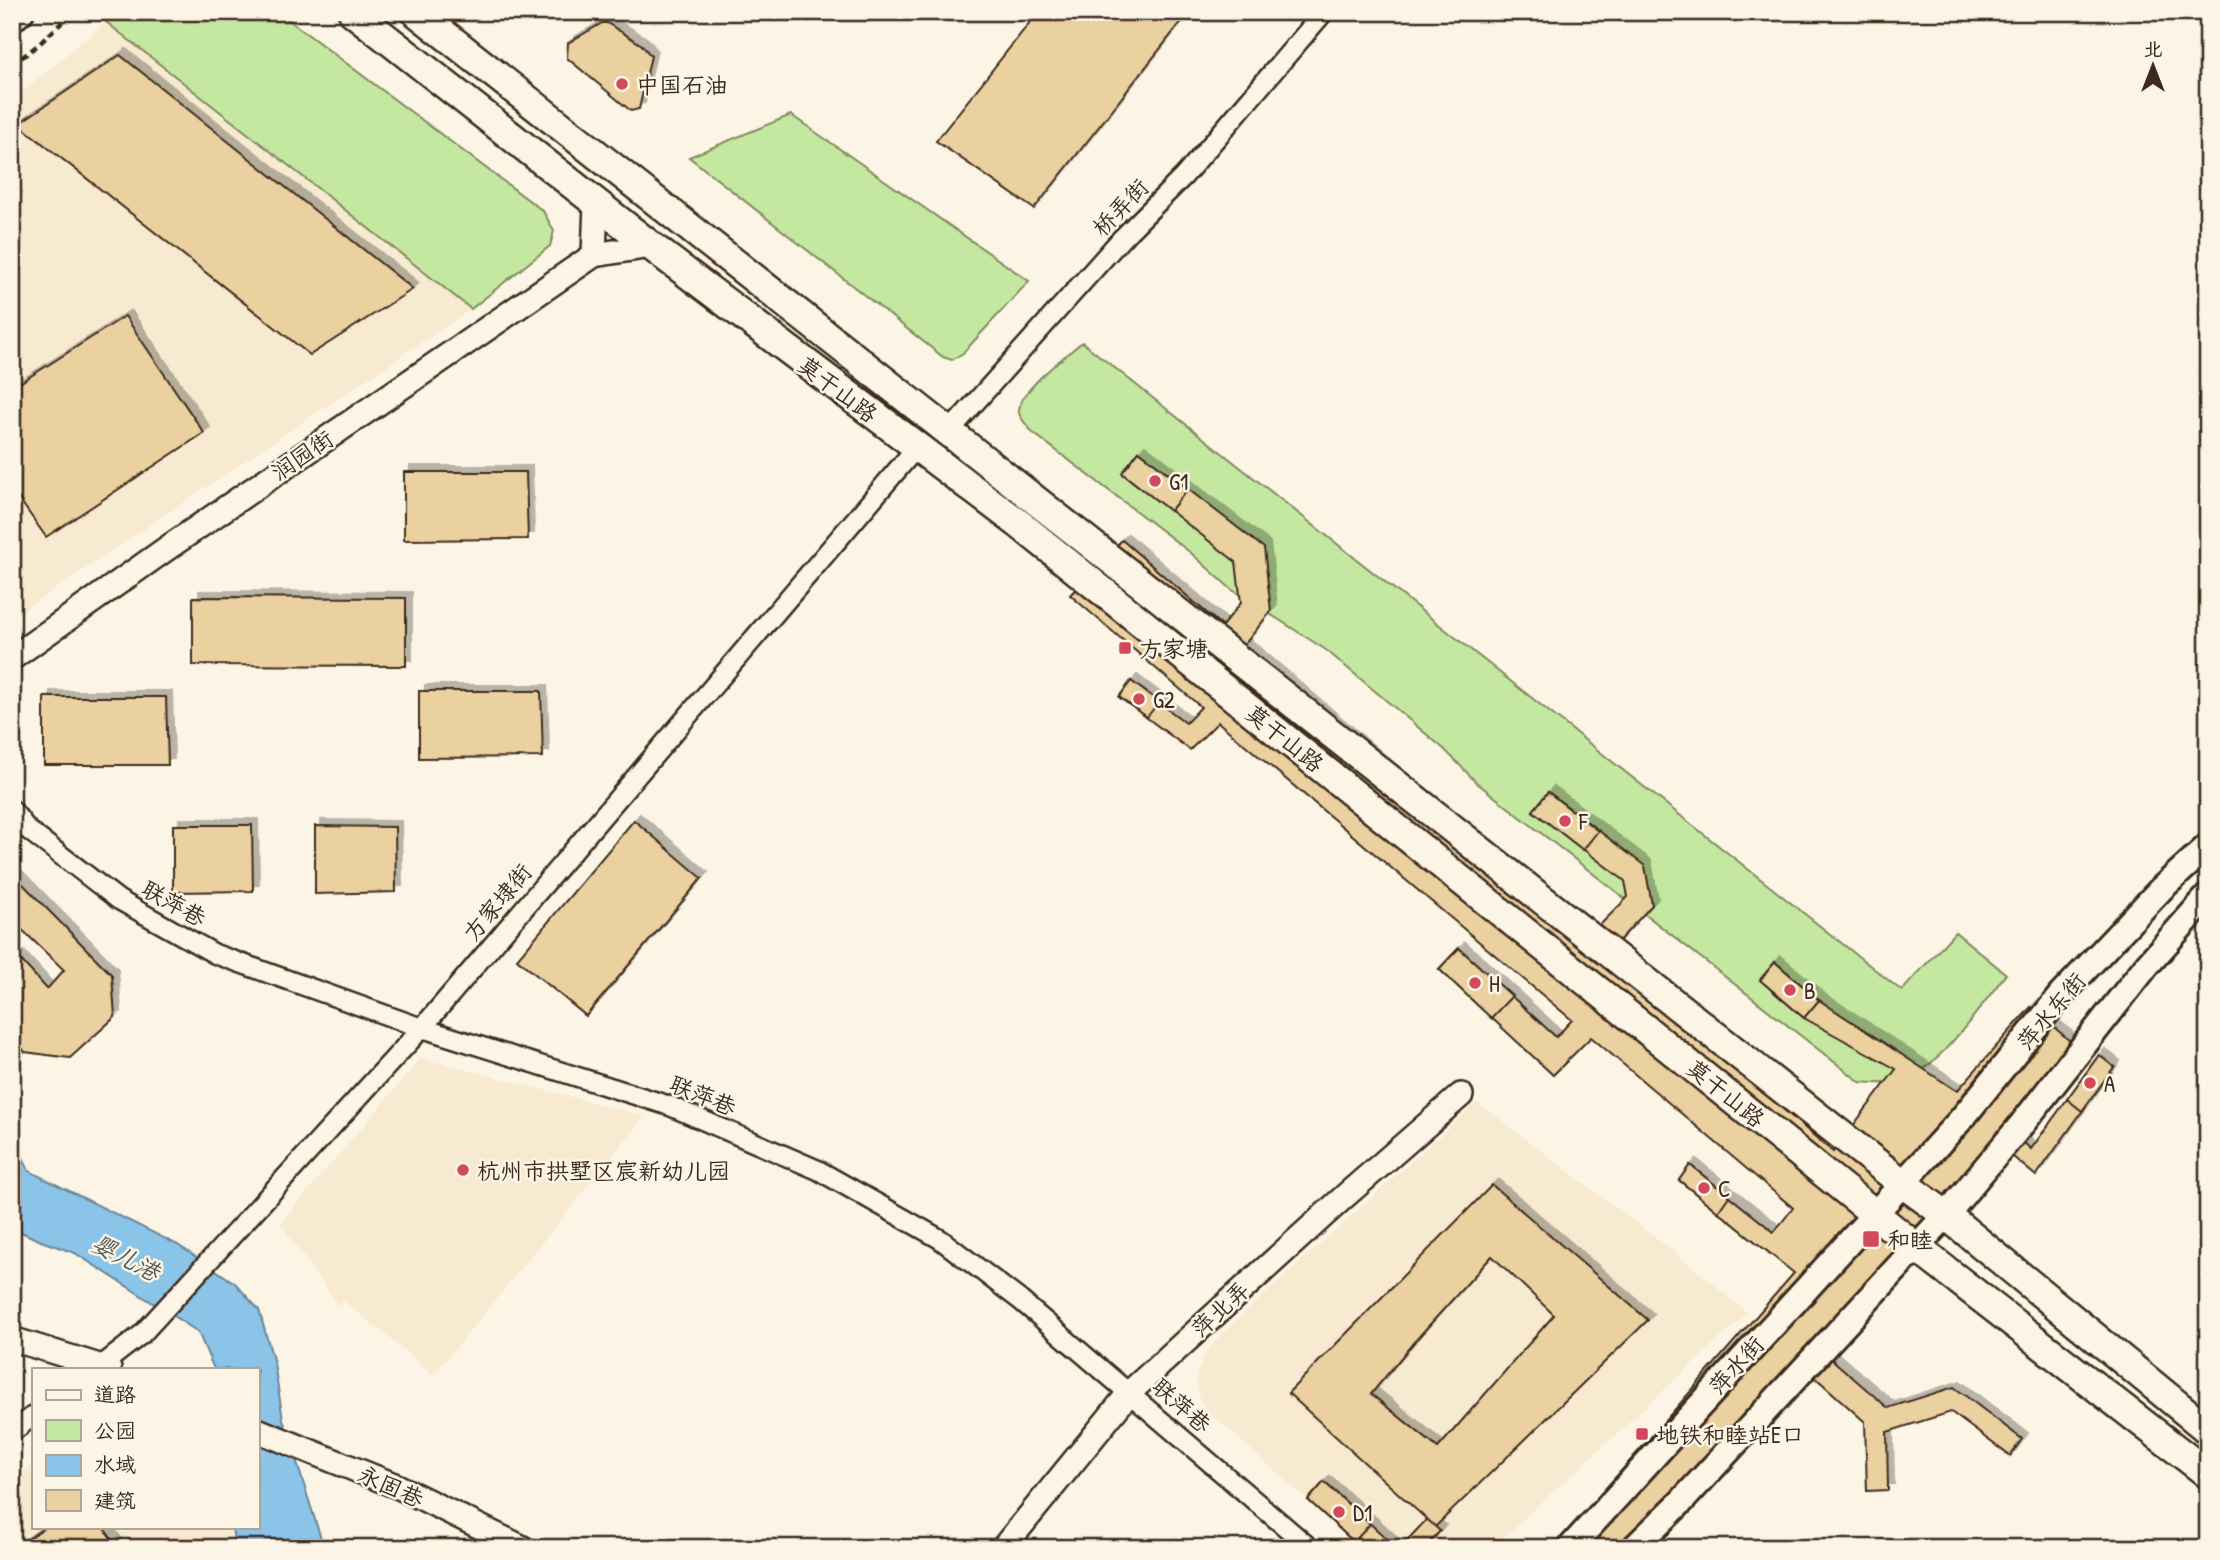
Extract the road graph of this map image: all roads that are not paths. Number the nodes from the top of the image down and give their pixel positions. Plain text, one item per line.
1 (21, 12) edge
2 (353, 12) edge
3 (416, 12) edge
4 (1324, 12) edge
5 (12, 19) edge
6 (596, 203) junction
7 (651, 246) junction
8 (594, 255) junction
9 (948, 433) junction
10 (916, 447) junction
11 (12, 658) edge
12 (12, 810) edge
13 (2208, 846) edge
14 (2208, 896) edge
15 (422, 1028) junction
16 (1461, 1095) dead end
17 (1902, 1183) junction
18 (1874, 1212) junction
19 (1947, 1215) junction
20 (1917, 1248) junction
21 (12, 1339) edge
22 (102, 1368) edge
23 (1130, 1392) junction
24 (32, 1417) edge
25 (2208, 1430) edge
26 (259, 1431) edge
27 (12, 1432) edge
28 (2208, 1474) edge
29 (523, 1548) edge
30 (1003, 1548) edge
31 (1310, 1548) edge
32 (1570, 1548) edge
33 (1634, 1548) edge

1 - 5 main road
2 - 6 main road, 莫干山路
3 - 9 main road, 莫干山路
4 - 9 street, 桥弄街
6 - 7 main road, 莫干山路
6 - 8 street
7 - 8 street, 润园街
7 - 10 main road, 莫干山路
8 - 11 street, 润园街
9 - 17 main road, 莫干山路
10 - 15 street, 方家埭街
10 - 18 main road, 莫干山路
12 - 15 street, 联萍巷
13 - 17 main road, 萍水东街
14 - 19 main road, 萍水东街
15 - 22 street, 方家埭街
15 - 23 street, 联萍巷
16 - 23 street, 萍北弄
17 - 18 main road, 萍水街
17 - 19 main road, 莫干山路
18 - 20 main road, 莫干山路
18 - 32 main road, 萍水街
19 - 20 main road
19 - 25 main road, 莫干山路
20 - 28 main road, 莫干山路
20 - 33 main road
21 - 22 street
23 - 30 street, 萍北弄
23 - 31 street, 联萍巷
24 - 27 street
26 - 29 street, 永固巷

